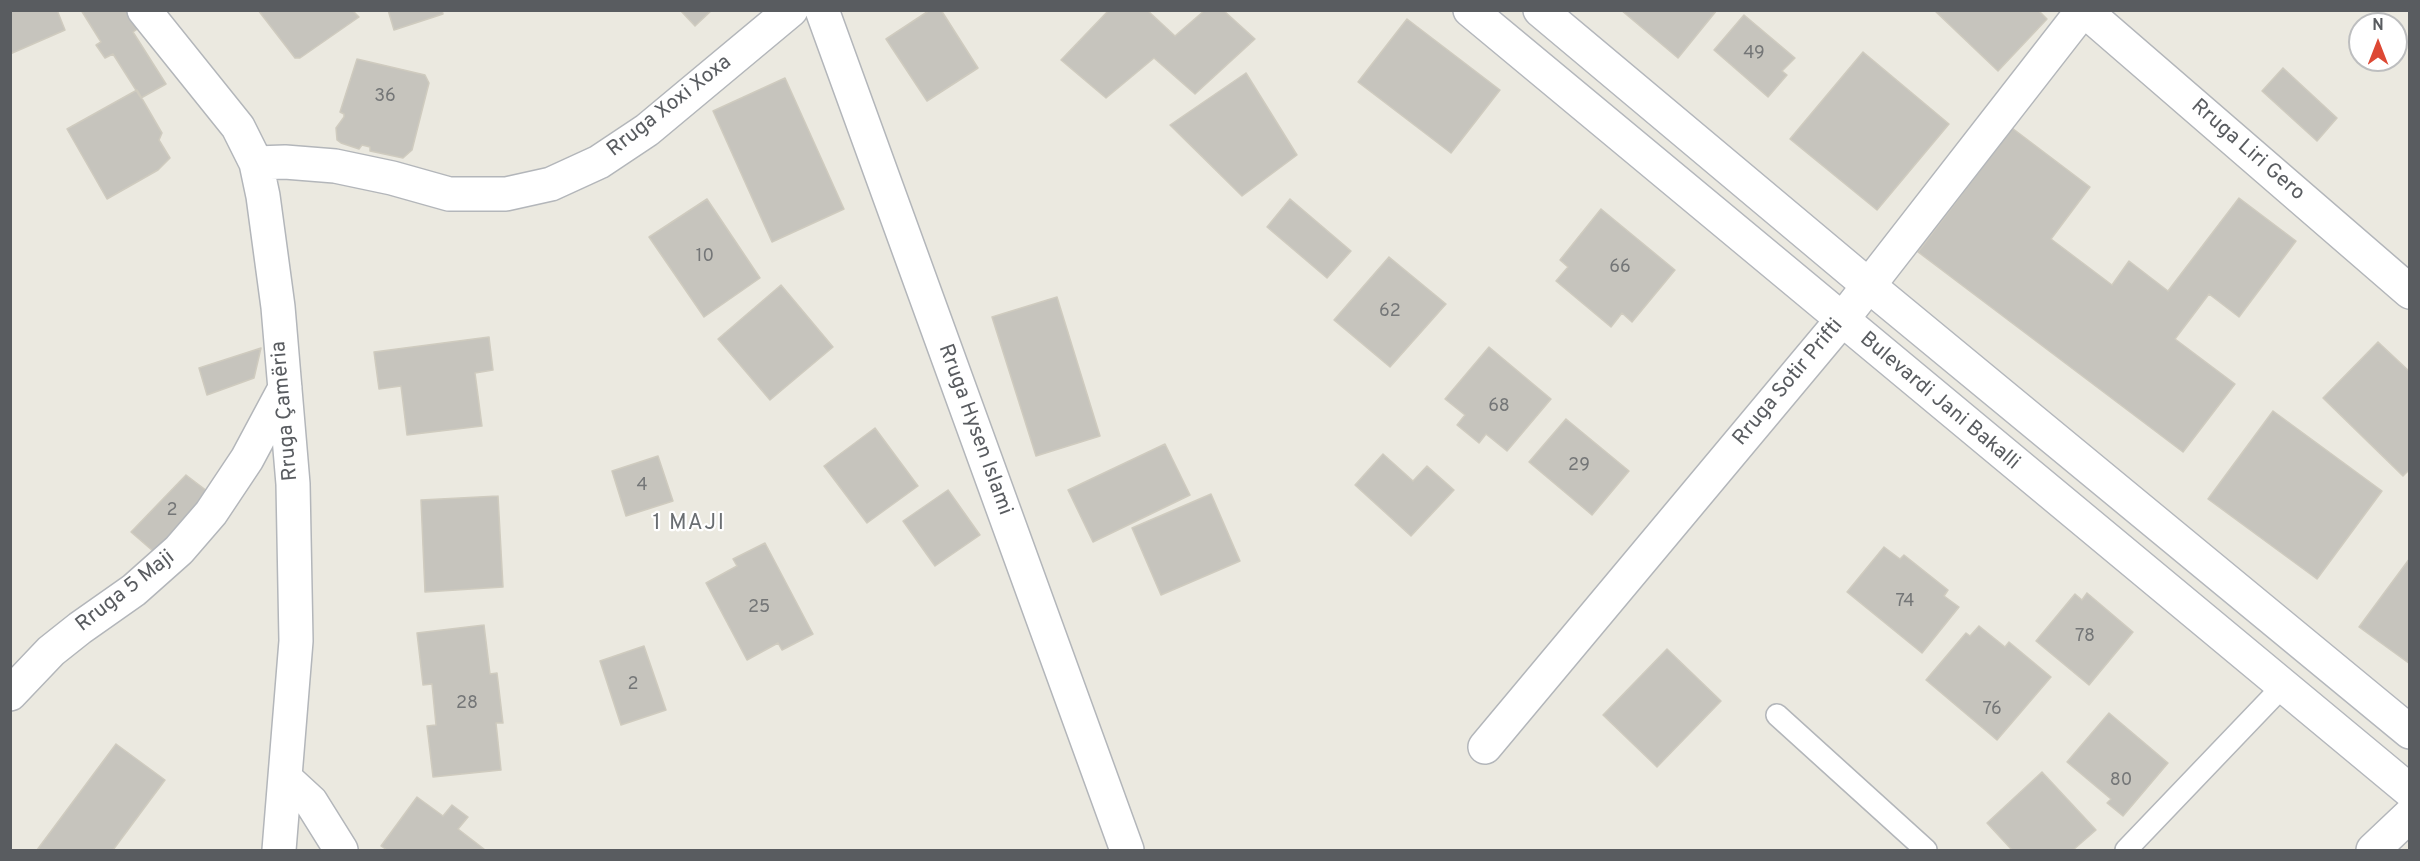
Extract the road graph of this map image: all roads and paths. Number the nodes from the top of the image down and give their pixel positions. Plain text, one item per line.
1 (144, 10) edge
2 (791, 10) edge
3 (822, 10) edge
4 (1470, 10) edge
5 (1540, 10) edge
6 (2084, 10) edge
7 (256, 163) junction
8 (1868, 285) junction
9 (2409, 292) edge
10 (1841, 321) junction
11 (285, 388) junction
12 (2283, 686) junction
13 (10, 694) edge
14 (1777, 716) dead end
15 (2409, 732) edge
16 (1485, 747) dead end
17 (286, 779) junction
18 (2409, 791) edge
19 (2409, 815) edge
20 (279, 850) edge
21 (341, 850) edge
22 (1126, 850) edge
23 (1926, 850) edge
24 (2126, 850) edge
25 (2373, 850) edge

1 - 7 street, Rruga Çamëria
2 - 7 street, Rruga Xoxi Xoxa
3 - 22 street, Rruga Hysen Islami
4 - 10 street, Bulevardi Jani Bakalli
5 - 8 street
6 - 8 street, Rruga Sotir Prifti
6 - 9 street, Rruga Liri Gero
7 - 11 street, Rruga Çamëria
8 - 10 street, Rruga Sotir Prifti
8 - 15 street
10 - 12 street, Bulevardi Jani Bakalli
10 - 16 street, Rruga Sotir Prifti
11 - 13 street, Rruga 5 Maji
11 - 17 street, Rruga Çamëria
12 - 18 street, Bulevardi Jani Bakalli
12 - 24 lane
14 - 23 lane
17 - 20 street, Rruga Çamëria
17 - 21 street
19 - 25 street

